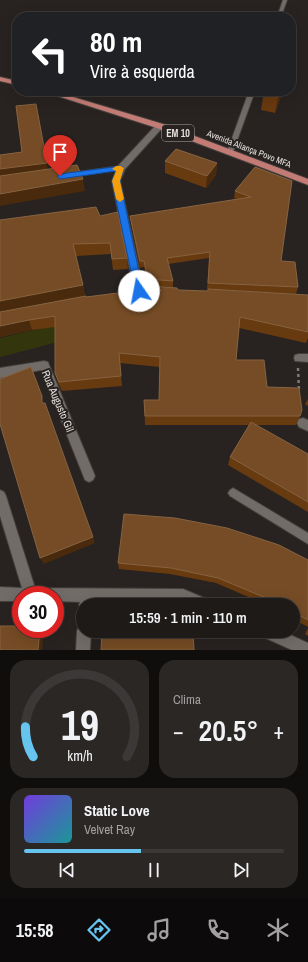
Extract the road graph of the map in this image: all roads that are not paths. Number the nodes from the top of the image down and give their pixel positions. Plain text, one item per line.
1 (285, 0) edge
2 (281, 12) edge
3 (0, 79) edge
4 (12, 82) edge
5 (62, 96) edge
6 (250, 96) edge
7 (160, 126) junction
8 (230, 152) junction
9 (121, 168) junction
10 (60, 176) edge
11 (308, 182) edge
12 (139, 291) edge
13 (0, 373) edge
14 (89, 476) dead end
15 (232, 493) dead end
16 (0, 496) edge
17 (308, 539) edge
18 (28, 586) edge
19 (0, 594) edge
20 (12, 594) edge
21 (64, 598) edge
22 (134, 598) edge
23 (188, 598) edge
24 (76, 599) edge
25 (84, 638) edge
26 (281, 638) edge
27 (83, 650) edge
28 (308, 650) edge

1 - 2 lane
3 - 4 main road
5 - 7 main road, Avenida Aliança Povo MFA / EM 10
6 - 8 lane
7 - 8 main road, Avenida Aliança Povo MFA / EM 10
7 - 9 street
8 - 11 main road, Avenida Aliança Povo MFA / EM 10
9 - 10 lane
9 - 12 street
13 - 14 street, Rua Augusto Gil
15 - 17 lane
16 - 18 street
19 - 20 street
21 - 24 street
22 - 23 street
25 - 27 street
26 - 28 street

